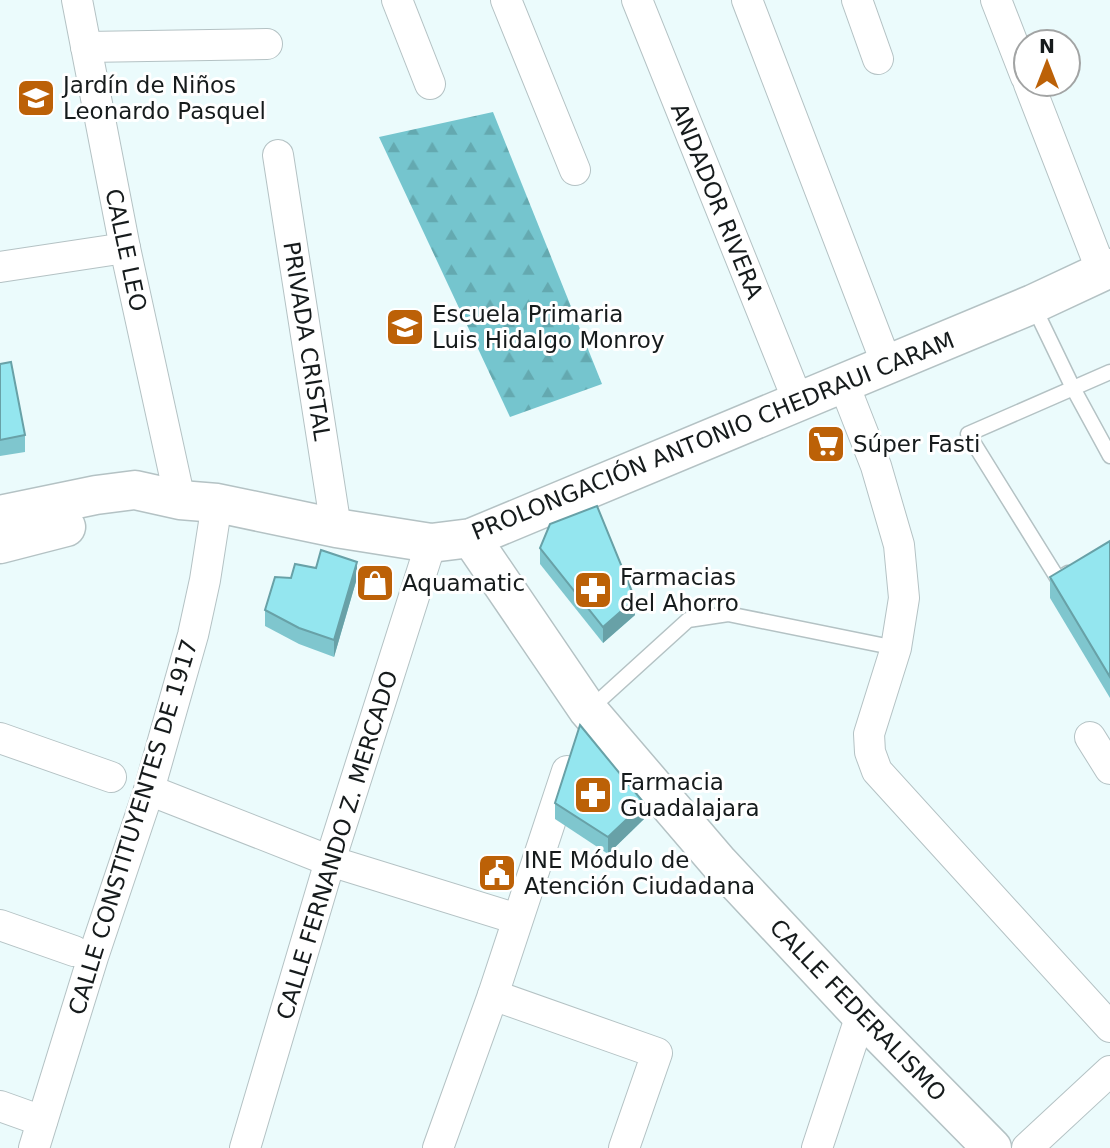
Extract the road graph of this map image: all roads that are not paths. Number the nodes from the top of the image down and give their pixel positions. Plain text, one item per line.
1 (77, 0) edge
2 (397, 0) edge
3 (506, 0) edge
4 (636, 0) edge
5 (747, 0) edge
6 (858, 0) edge
7 (996, 0) edge
8 (1012, 41) edge
9 (267, 44) dead end
10 (86, 47) junction
11 (878, 59) dead end
12 (430, 84) dead end
13 (1035, 98) edge
14 (278, 155) dead end
15 (575, 170) dead end
16 (115, 249) junction
17 (0, 267) edge
18 (1106, 270) edge
19 (1032, 304) junction
20 (887, 365) junction
21 (1110, 372) edge
22 (843, 382) junction
23 (1073, 388) junction
24 (798, 401) junction
25 (1110, 456) edge
26 (198, 501) junction
27 (0, 515) edge
28 (336, 528) junction
29 (471, 538) junction
30 (431, 543) junction
31 (0, 544) edge
32 (1079, 567) edge
33 (896, 648) junction
34 (581, 732) junction
35 (0, 737) edge
36 (1090, 737) dead end
37 (1110, 769) edge
38 (111, 777) dead end
39 (149, 790) junction
40 (330, 860) junction
41 (517, 919) junction
42 (0, 925) edge
43 (74, 951) dead end
44 (493, 995) junction
45 (861, 1015) junction
46 (1110, 1027) edge
47 (1110, 1071) edge
48 (0, 1106) edge
49 (38, 1134) edge
50 (245, 1148) edge
51 (438, 1148) edge
52 (624, 1148) edge
53 (817, 1148) edge
54 (992, 1148) edge
55 (1027, 1148) edge

1 - 10 street, CALLE LEO
2 - 12 street
3 - 15 street
4 - 24 street, ANDADOR RIVERA
5 - 20 street
6 - 11 street
7 - 8 street
9 - 10 street
10 - 16 street, CALLE LEO
13 - 18 street
14 - 28 street, PRIVADA CRISTAL
16 - 17 street
16 - 26 street, CALLE LEO
18 - 19 main road, PROLONGACIÓN ANTONIO CHEDRAUI CARAM
19 - 20 main road, PROLONGACIÓN ANTONIO CHEDRAUI CARAM
19 - 23 lane
20 - 22 main road, PROLONGACIÓN ANTONIO CHEDRAUI CARAM
21 - 23 lane
22 - 24 main road, PROLONGACIÓN ANTONIO CHEDRAUI CARAM
22 - 33 street
23 - 25 lane
23 - 32 lane
24 - 29 main road, PROLONGACIÓN ANTONIO CHEDRAUI CARAM
26 - 27 main road, PROLONGACIÓN ANTONIO CHEDRAUI CARAM
26 - 28 main road, PROLONGACIÓN ANTONIO CHEDRAUI CARAM
26 - 31 main road
26 - 39 street, CALLE CONSTITUYENTES DE 1917
28 - 30 main road, PROLONGACIÓN ANTONIO CHEDRAUI CARAM
29 - 30 main road, PROLONGACIÓN ANTONIO CHEDRAUI CARAM
29 - 34 main road, CALLE FEDERALISMO
30 - 40 street, CALLE FERNANDO Z. MERCADO
33 - 34 lane
33 - 46 street
34 - 41 street
34 - 45 main road, CALLE FEDERALISMO
35 - 38 street
36 - 37 street
39 - 40 street
39 - 49 street, CALLE CONSTITUYENTES DE 1917
40 - 41 street
40 - 50 street, CALLE FERNANDO Z. MERCADO
41 - 44 street
42 - 43 street
44 - 51 street
44 - 52 street
45 - 53 street
45 - 54 main road, CALLE FEDERALISMO
47 - 55 street
48 - 49 street

